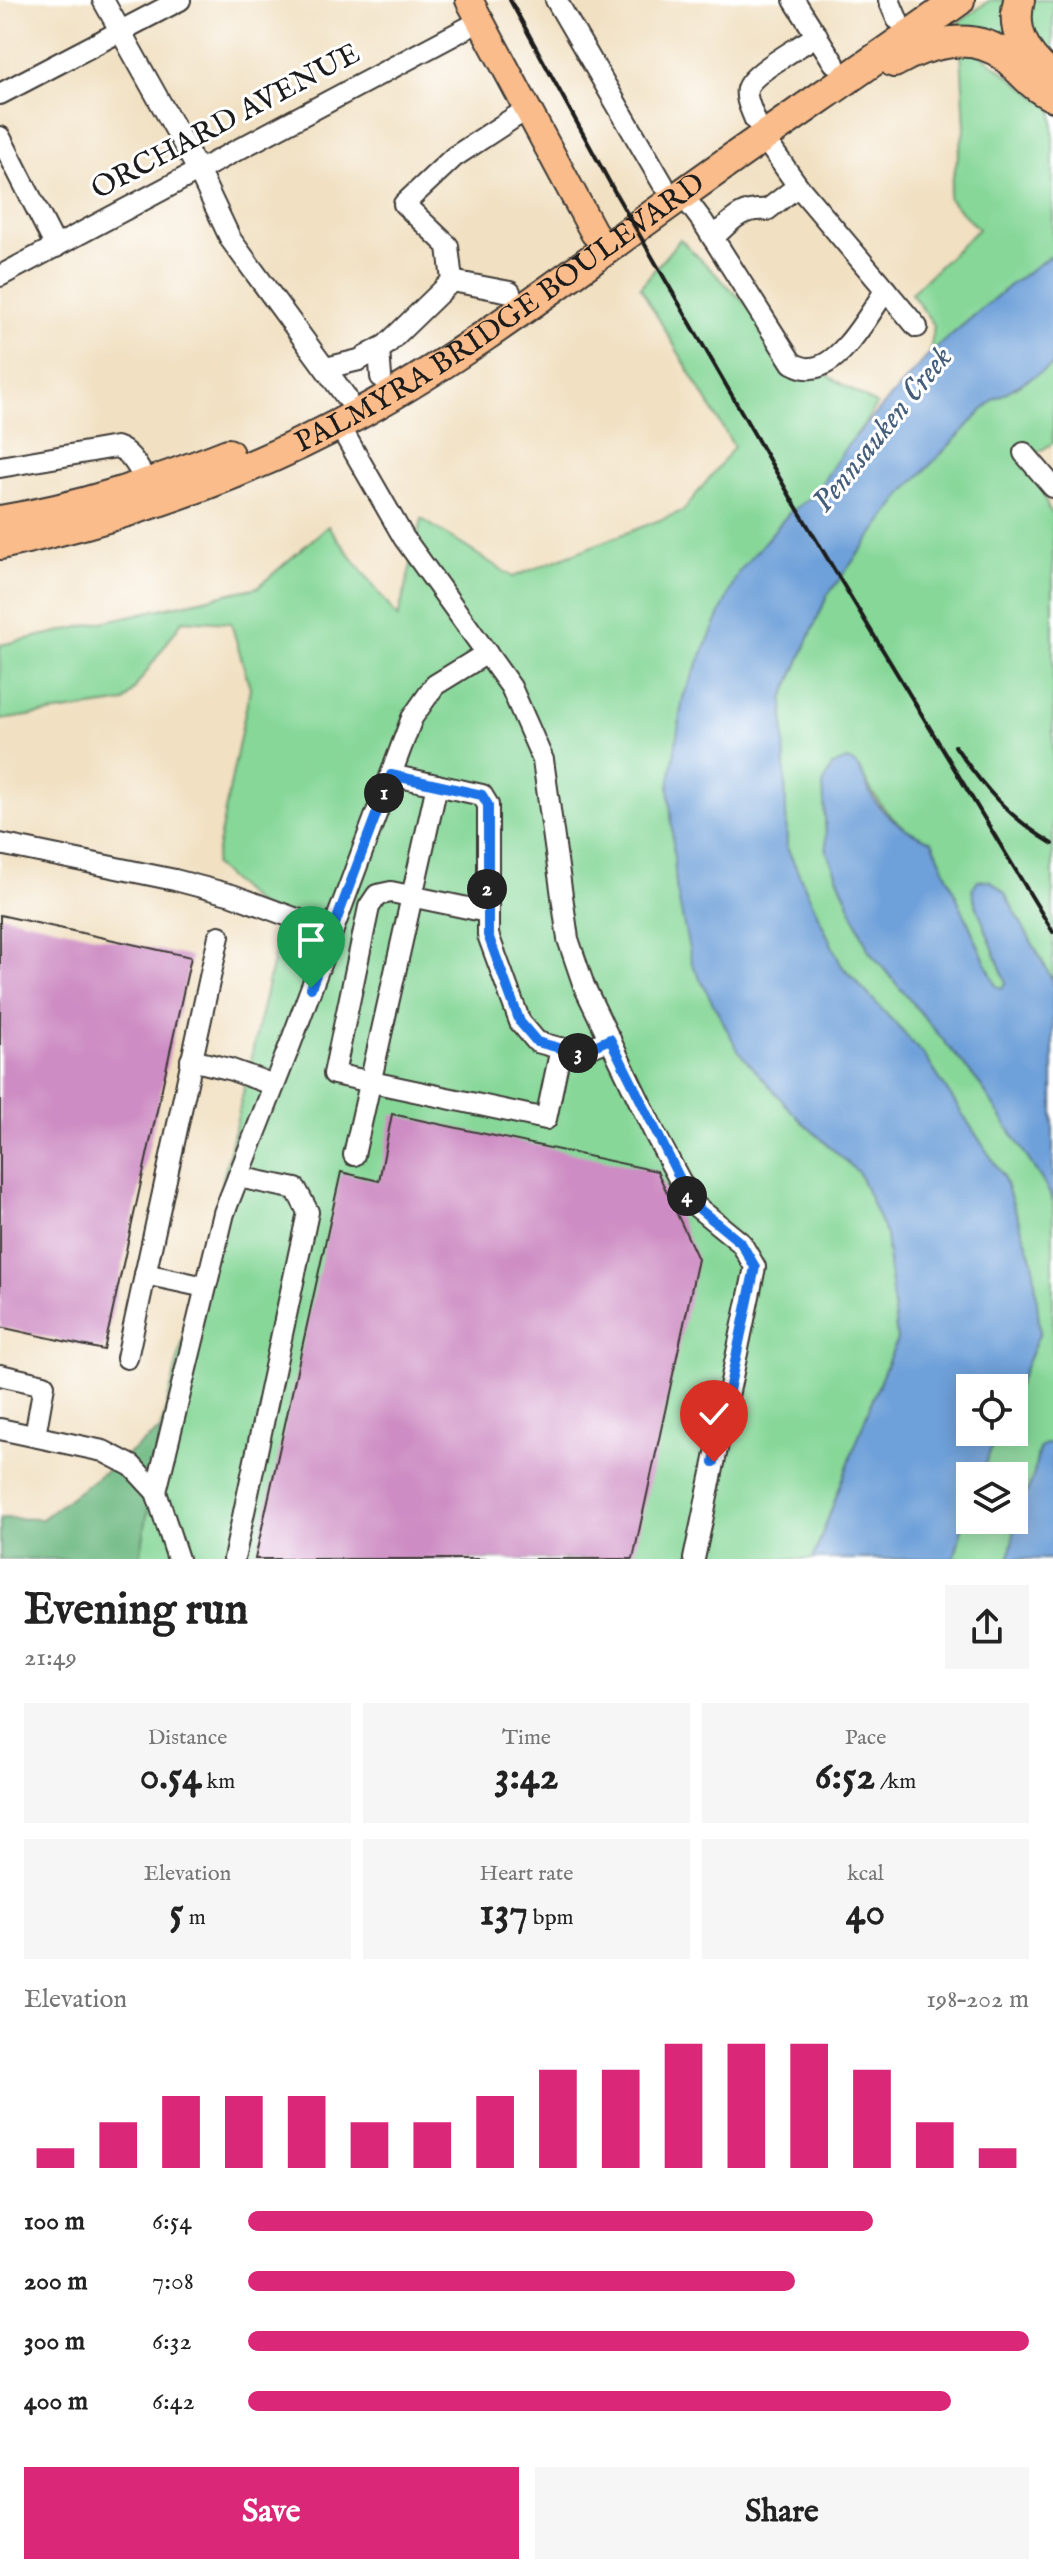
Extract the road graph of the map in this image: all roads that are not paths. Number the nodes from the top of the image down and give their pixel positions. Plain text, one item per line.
1 (103, 0) edge
2 (180, 0) edge
3 (556, 0) edge
4 (794, 0) edge
5 (924, 0) edge
6 (959, 0) edge
7 (1019, 0) edge
8 (474, 10) edge
9 (893, 10) edge
10 (120, 33) junction
11 (817, 35) junction
12 (834, 63) junction
13 (1053, 78) edge
14 (0, 94) edge
15 (1053, 96) edge
16 (527, 109) junction
17 (804, 110) junction
18 (759, 129) junction
19 (0, 137) edge
20 (198, 170) junction
21 (798, 186) junction
22 (672, 189) junction
23 (594, 233) junction
24 (713, 238) junction
25 (56, 247) junction
26 (0, 276) edge
27 (452, 281) junction
28 (886, 290) junction
29 (510, 292) junction
30 (917, 327) dead end
31 (380, 363) junction
32 (326, 368) junction
33 (342, 411) junction
34 (1024, 453) dead end
35 (0, 467) edge
36 (148, 484) junction
37 (1053, 487) edge
38 (0, 521) edge
39 (0, 544) edge
40 (487, 653) junction
41 (391, 775) junction
42 (437, 785) junction
43 (0, 844) edge
44 (412, 897) junction
45 (487, 912) junction
46 (332, 932) junction
47 (219, 936) dead end
48 (610, 1039) junction
49 (561, 1048) junction
50 (191, 1060) junction
51 (371, 1083) junction
52 (274, 1085) junction
53 (354, 1155) dead end
54 (238, 1177) junction
55 (145, 1274) junction
56 (205, 1287) junction
57 (127, 1358) dead end
58 (0, 1375) edge
59 (0, 1429) edge
60 (35, 1436) junction
61 (156, 1492) junction
62 (178, 1559) edge
63 (234, 1559) edge
64 (694, 1559) edge

1 - 10 street
2 - 10 street
3 - 22 street
4 - 11 street
5 - 9 highway, PALMYRA BRIDGE BOULEVARD
6 - 17 highway, PALMYRA BRIDGE BOULEVARD
7 - 13 highway
8 - 16 main road
8 - 20 street, ORCHARD AVENUE
9 - 12 highway, PALMYRA BRIDGE BOULEVARD
10 - 14 street
10 - 20 street
11 - 12 street
11 - 18 street
12 - 18 highway, PALMYRA BRIDGE BOULEVARD
15 - 17 highway
16 - 23 main road
16 - 27 street
17 - 18 highway, PALMYRA BRIDGE BOULEVARD
18 - 21 street
18 - 22 highway, PALMYRA BRIDGE BOULEVARD
19 - 25 street
20 - 25 street, ORCHARD AVENUE
20 - 32 street
21 - 24 street
21 - 28 street
22 - 23 highway, PALMYRA BRIDGE BOULEVARD
22 - 24 street
22 - 33 highway, PALMYRA BRIDGE BOULEVARD
23 - 29 highway, PALMYRA BRIDGE BOULEVARD
24 - 28 street
25 - 26 street, ORCHARD AVENUE
27 - 29 street
27 - 31 street
28 - 30 street
29 - 31 highway, PALMYRA BRIDGE BOULEVARD
31 - 32 street
31 - 33 highway, PALMYRA BRIDGE BOULEVARD
32 - 33 street
33 - 36 highway, PALMYRA BRIDGE BOULEVARD
33 - 39 highway, PALMYRA BRIDGE BOULEVARD
33 - 40 street
34 - 37 street
35 - 36 street
36 - 38 highway, PALMYRA BRIDGE BOULEVARD
40 - 41 street
40 - 48 street
41 - 42 street
41 - 46 street
42 - 44 street
42 - 45 street
43 - 46 street
44 - 45 street
44 - 51 street
44 - 51 street
45 - 49 street
46 - 52 street
47 - 50 street
48 - 49 street
48 - 64 street
49 - 51 street
50 - 52 street
50 - 55 street
51 - 53 street
52 - 54 street
54 - 56 street
54 - 63 street
55 - 56 street
55 - 57 street
56 - 61 street
58 - 60 street
59 - 60 street
60 - 61 street
61 - 62 street

